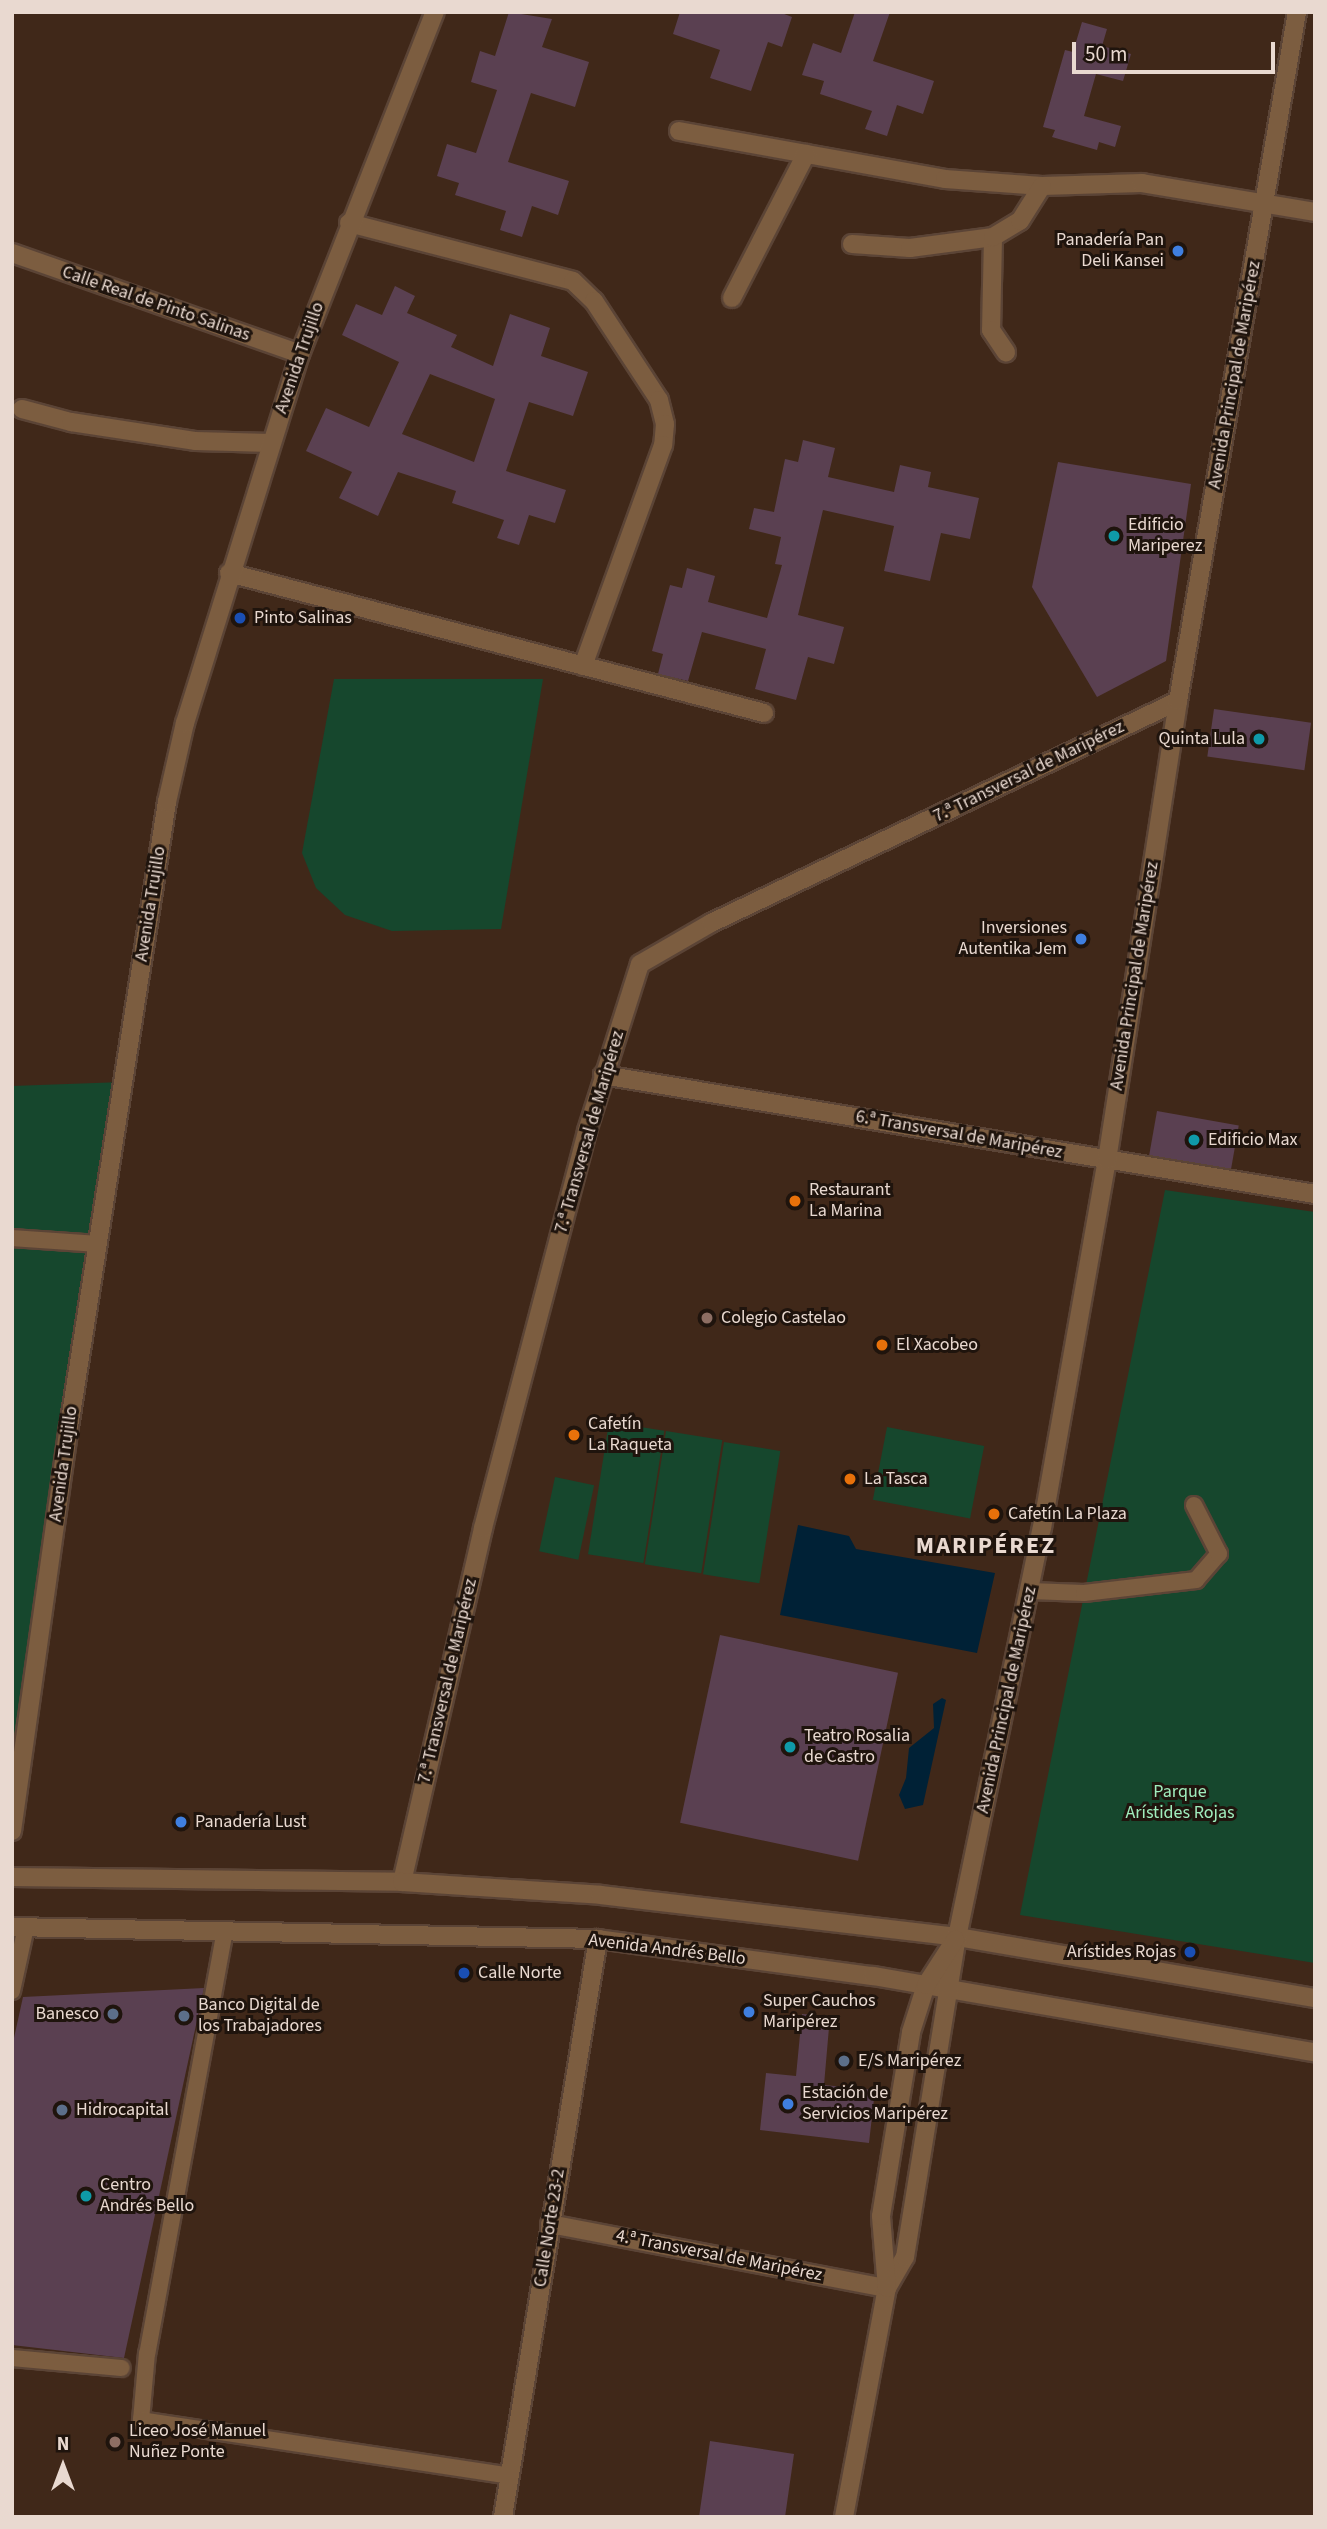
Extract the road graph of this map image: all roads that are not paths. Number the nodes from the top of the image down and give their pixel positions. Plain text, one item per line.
1 (435, 12) edge
2 (1297, 12) edge
3 (679, 131) dead end
4 (806, 154) junction
5 (1042, 186) junction
6 (1265, 205) junction
7 (1315, 212) edge
8 (349, 223) junction
9 (993, 237) junction
10 (852, 244) dead end
11 (12, 253) edge
12 (732, 298) dead end
13 (1006, 352) dead end
14 (300, 354) junction
15 (22, 409) dead end
16 (271, 443) junction
17 (229, 573) junction
18 (583, 666) junction
19 (1178, 701) junction
20 (764, 712) dead end
21 (603, 1075) junction
22 (1107, 1160) junction
23 (1315, 1194) edge
24 (12, 1238) edge
25 (98, 1244) junction
26 (1194, 1505) dead end
27 (1030, 1591) junction
28 (12, 1831) edge
29 (12, 1877) edge
30 (402, 1882) junction
31 (19, 1927) edge
32 (225, 1930) junction
33 (957, 1937) junction
34 (598, 1939) junction
35 (926, 1985) junction
36 (951, 1989) junction
37 (12, 1991) edge
38 (1315, 1998) edge
39 (1315, 2052) edge
40 (550, 2224) junction
41 (887, 2288) junction
42 (12, 2358) edge
43 (122, 2368) dead end
44 (510, 2476) junction
45 (503, 2517) edge
46 (844, 2517) edge

1 - 8 street, Avenida Trujillo
2 - 6 street, Avenida Principal de Maripérez
3 - 4 street
4 - 5 street
4 - 12 street
5 - 6 street
5 - 9 street
6 - 7 street
6 - 19 street, Avenida Principal de Maripérez
8 - 14 street, Avenida Trujillo
8 - 18 street
9 - 10 street
9 - 13 street
11 - 14 street, Calle Real de Pinto Salinas
14 - 16 street, Avenida Trujillo
15 - 16 street
16 - 17 street, Avenida Trujillo
17 - 18 street
17 - 25 street, Avenida Trujillo
18 - 20 street
19 - 21 street, 7.ª Transversal de Maripérez
19 - 22 street, Avenida Principal de Maripérez
21 - 22 street, 6.ª Transversal de Maripérez
21 - 30 street, 7.ª Transversal de Maripérez
22 - 23 street, 6.ª Transversal de Maripérez
22 - 27 street, Avenida Principal de Maripérez
24 - 25 lane
25 - 28 street, Avenida Trujillo
26 - 27 lane
27 - 33 street, Avenida Principal de Maripérez
29 - 30 street
30 - 33 street
31 - 32 street, Avenida Andrés Bello
31 - 37 lane
32 - 34 street, Avenida Andrés Bello
32 - 44 lane
33 - 35 street, Avenida Principal de Maripérez
33 - 36 street, Avenida Principal de Maripérez
33 - 38 street
34 - 35 street, Avenida Andrés Bello
34 - 40 street, Calle Norte 23-2
35 - 36 street, Avenida Andrés Bello
35 - 41 street, Avenida Principal de Maripérez
36 - 39 street, Avenida Andrés Bello
36 - 41 street, Avenida Principal de Maripérez
40 - 41 street, 4.ª Transversal de Maripérez
40 - 44 street, Calle Norte 23-2
41 - 46 street, Avenida Principal de Maripérez
42 - 43 lane
44 - 45 street, Calle Norte 23-2

